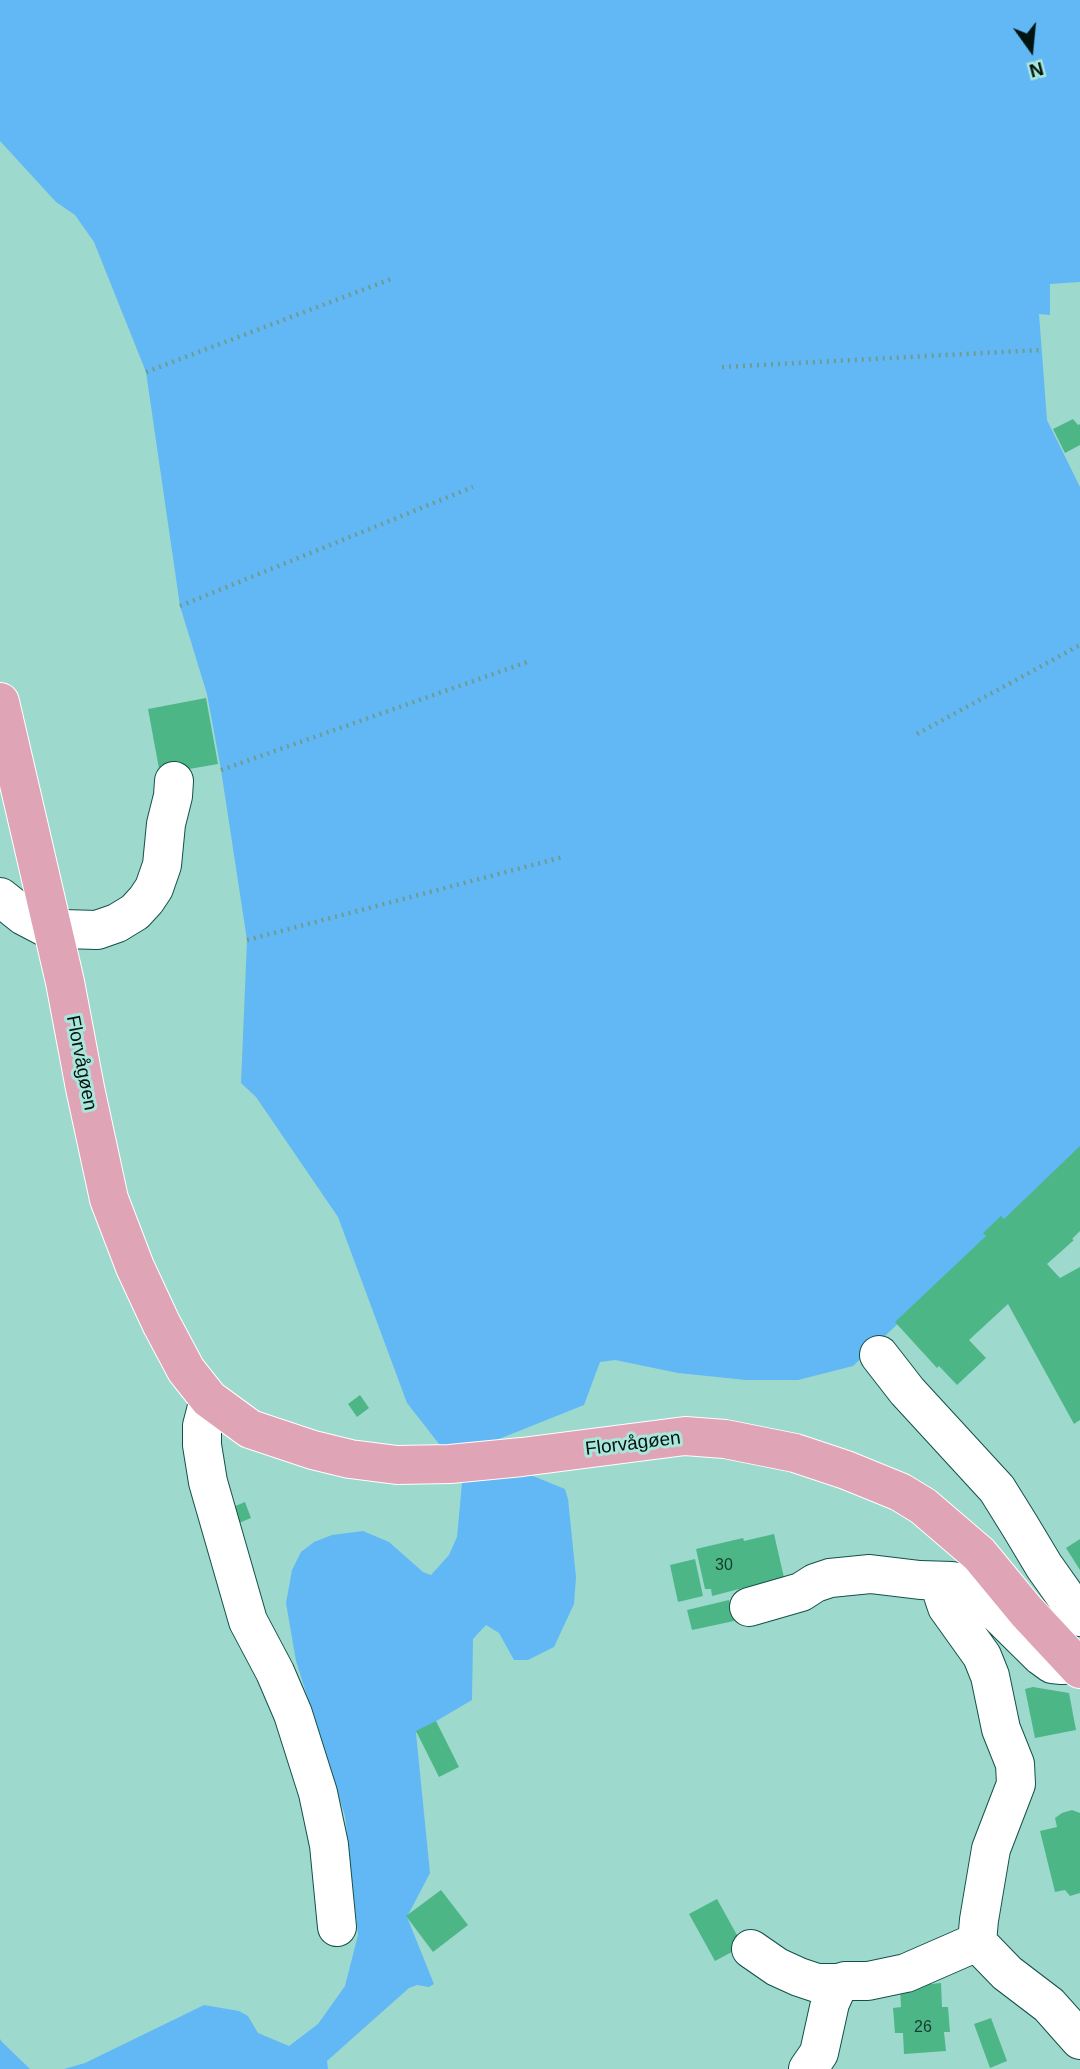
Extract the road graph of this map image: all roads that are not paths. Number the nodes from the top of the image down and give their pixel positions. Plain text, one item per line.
1 (0, 706) edge
2 (174, 781) dead end
3 (0, 897) edge
4 (879, 1355) dead end
5 (209, 1399) junction
6 (952, 1581) junction
7 (750, 1607) dead end
8 (1080, 1617) edge
9 (1078, 1666) edge
10 (337, 1927) dead end
11 (977, 1942) junction
12 (751, 1949) dead end
13 (839, 1983) junction
14 (1080, 2040) edge
15 (808, 2069) edge

1 - 5 main road, Florvågøen
2 - 3 lane
4 - 8 lane
5 - 9 main road, Florvågøen
5 - 10 lane
6 - 7 lane, Florvågøen
6 - 9 lane, Florvågøen
6 - 11 lane
11 - 13 lane
11 - 14 lane
12 - 13 lane
13 - 15 lane

